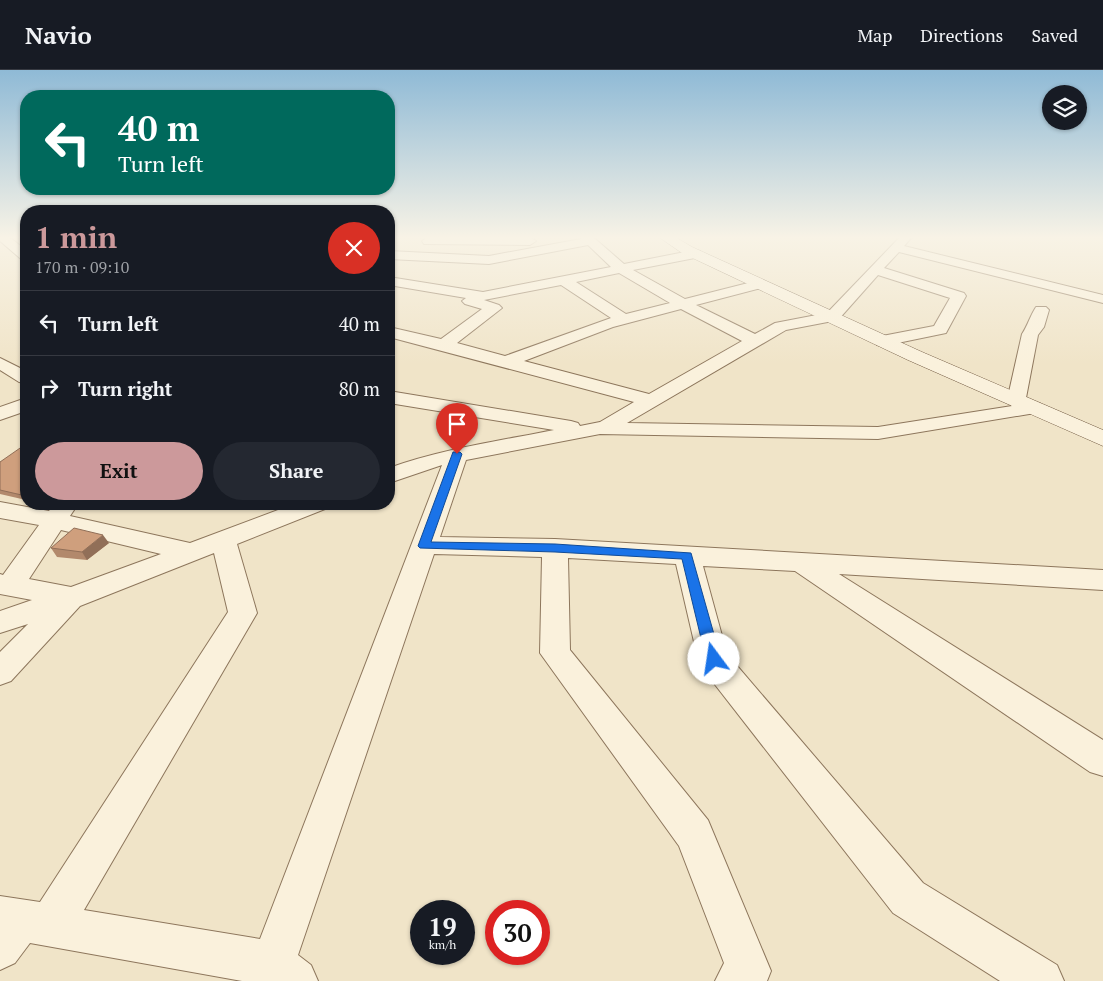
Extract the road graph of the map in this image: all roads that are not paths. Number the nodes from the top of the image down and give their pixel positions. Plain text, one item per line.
1 (563, 280) joint
2 (640, 280) edge
3 (750, 280) edge
4 (867, 280) edge
5 (907, 280) edge
6 (1034, 280) edge
7 (395, 282) edge
8 (408, 284) junction
9 (760, 284) junction
10 (1103, 299) edge
11 (684, 304) junction
12 (1041, 310) dead end
13 (832, 317) junction
14 (624, 320) junction
15 (395, 333) edge
16 (756, 341) junction
17 (883, 341) junction
18 (444, 345) junction
19 (506, 362) junction
20 (0, 363) edge
21 (20, 375) edge
22 (395, 398) edge
23 (650, 402) junction
24 (1025, 404) junction
25 (20, 406) edge
26 (0, 414) edge
27 (593, 430) junction
28 (1103, 438) edge
29 (457, 454) junction
30 (395, 458) edge
31 (421, 464) junction
32 (395, 474) edge
33 (0, 510) edge
34 (300, 510) edge
35 (60, 512) edge
36 (223, 540) junction
37 (424, 546) junction
38 (555, 548) junction
39 (191, 552) junction
40 (687, 556) junction
41 (801, 562) junction
42 (1103, 580) edge
43 (5, 585) edge
44 (72, 598) junction
45 (0, 622) edge
46 (0, 672) edge
47 (1103, 760) edge
48 (18, 928) edge
49 (277, 975) edge
50 (749, 978) edge
51 (1041, 981) edge

1 - 8 street
1 - 14 street
2 - 11 street
3 - 9 main road
4 - 13 street
5 - 17 street
6 - 10 street
7 - 8 street
8 - 18 street
9 - 11 street
9 - 13 main road
11 - 14 street
11 - 16 street
12 - 24 street
13 - 16 street
13 - 17 main road
14 - 19 street
15 - 18 street
16 - 23 street
17 - 24 main road
18 - 19 street
19 - 23 street
20 - 21 street
22 - 27 street
23 - 27 street
24 - 27 street
24 - 28 main road
25 - 26 street
27 - 29 street
29 - 31 street
29 - 37 street
30 - 31 street
31 - 32 street
33 - 35 street
34 - 36 street
35 - 39 street
35 - 43 street
36 - 39 street
36 - 48 street
37 - 38 street
37 - 49 street
38 - 40 street
38 - 50 street
39 - 44 street
40 - 41 street
40 - 51 street
41 - 42 street
41 - 47 street
43 - 44 street
44 - 45 street
44 - 46 street
48 - 49 street

